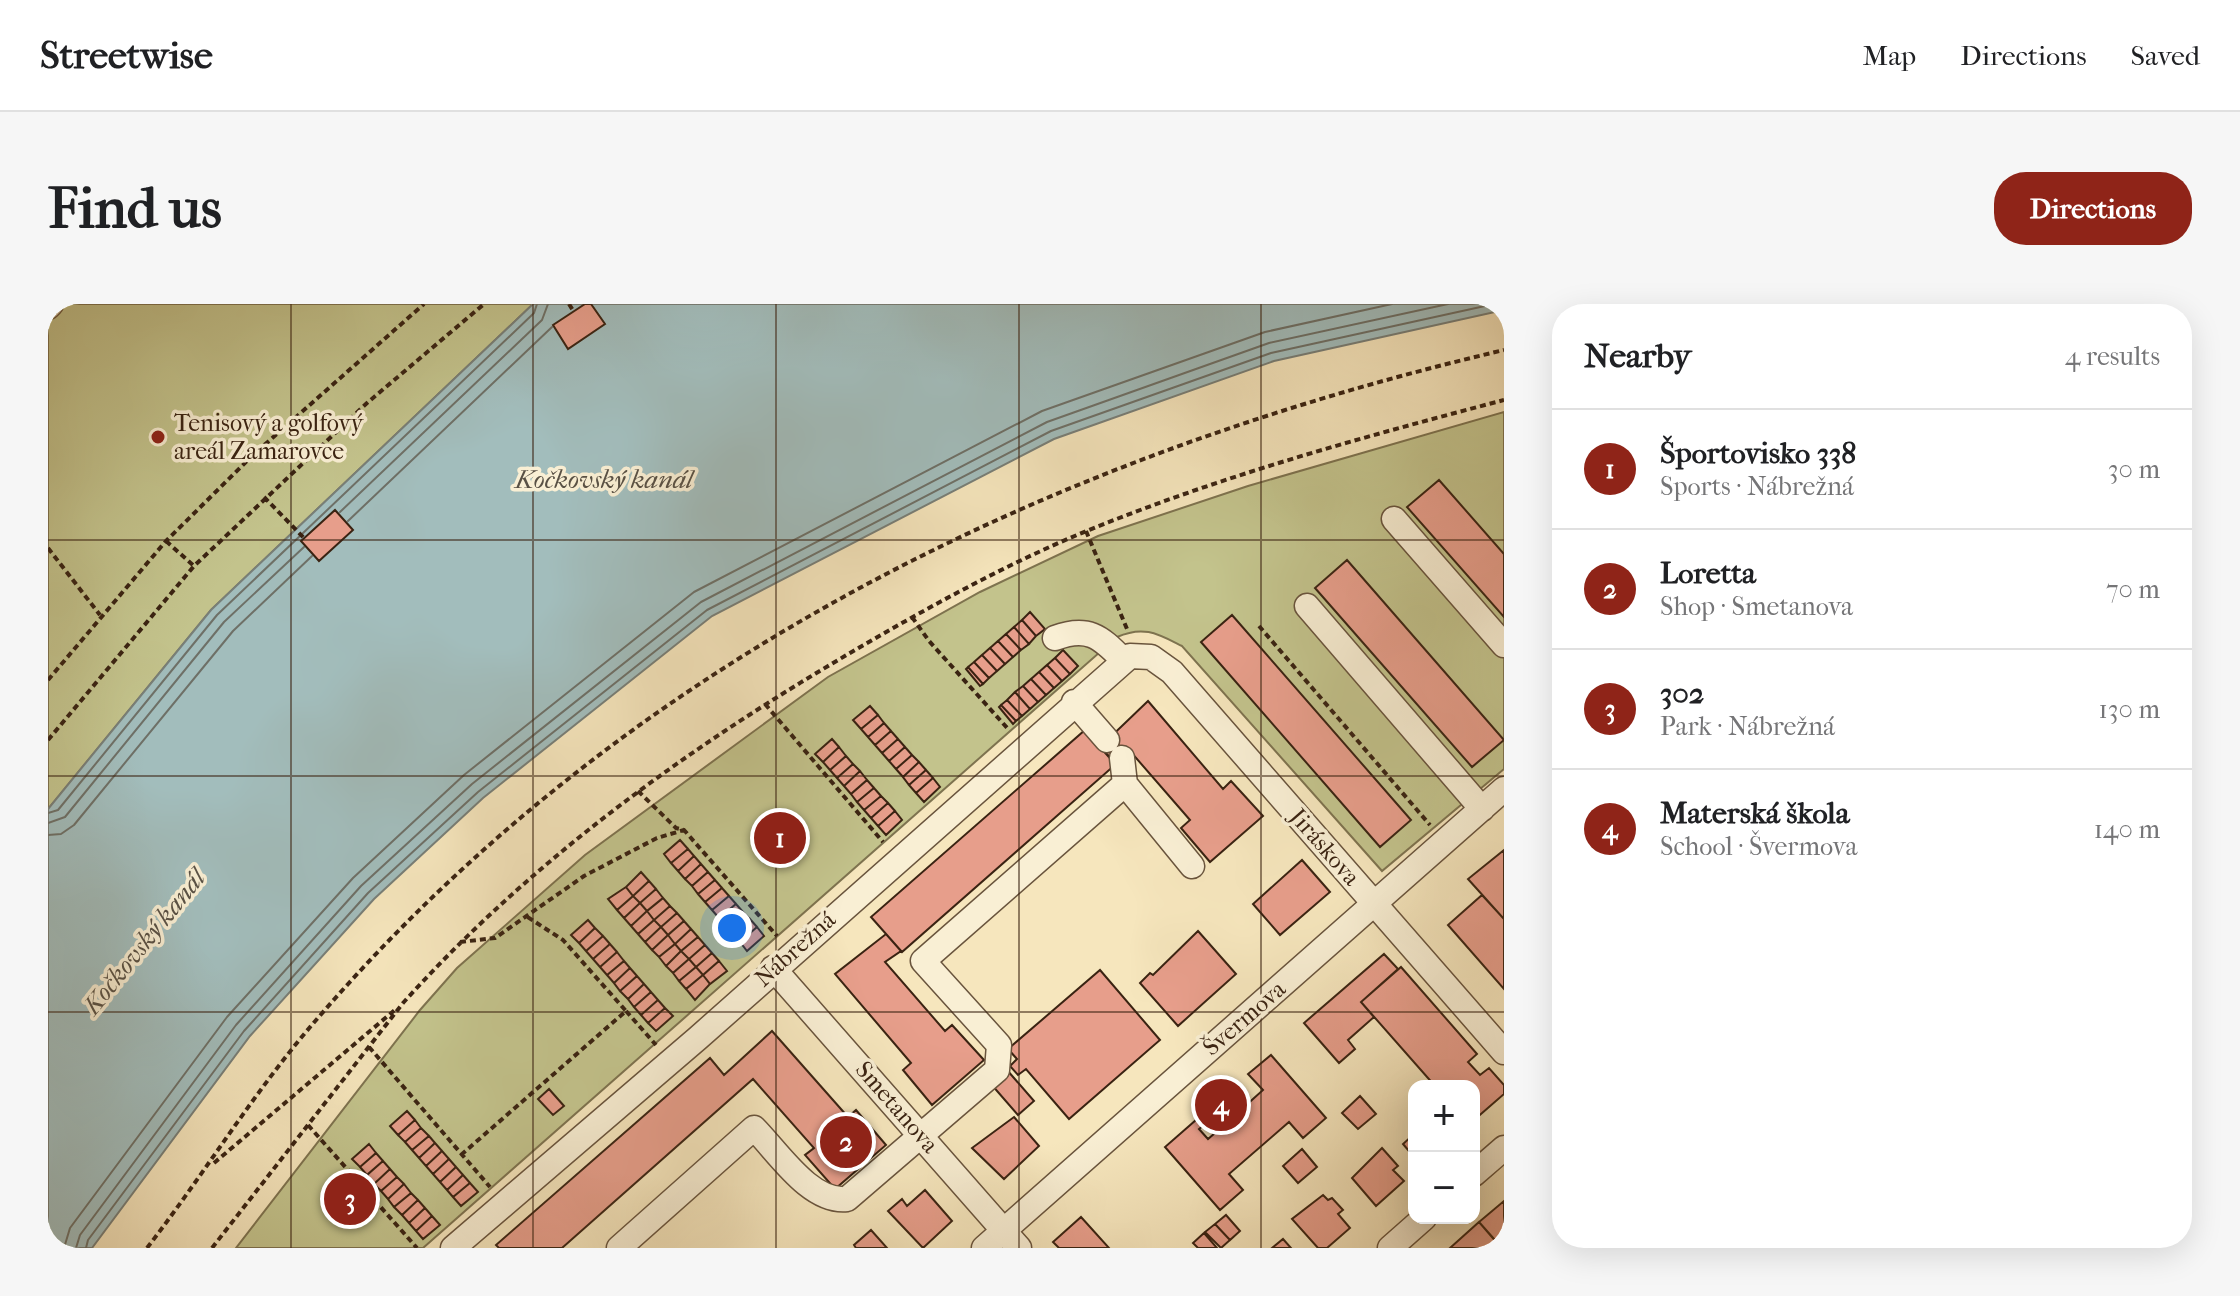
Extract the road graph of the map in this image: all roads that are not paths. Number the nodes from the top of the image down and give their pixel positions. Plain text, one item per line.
1 (1394, 519) dead end
2 (1307, 606) dead end
3 (1055, 638) dead end
4 (1504, 645) edge
5 (1130, 657) junction
6 (1074, 702) junction
7 (1125, 784) junction
8 (1504, 789) edge
9 (1482, 809) junction
10 (1192, 866) dead end
11 (1374, 903) junction
12 (773, 968) junction
13 (1504, 1052) edge
14 (921, 1135) junction
15 (1504, 1148) edge
16 (1480, 1169) edge
17 (1417, 1224) edge
18 (1011, 1239) edge
19 (453, 1248) edge
20 (619, 1248) edge
21 (984, 1248) edge
22 (1390, 1248) edge

1 - 4 street
2 - 9 street
3 - 5 street, Jiráskova
5 - 6 street, Nábrežná
5 - 11 street, Jiráskova
6 - 7 street
6 - 12 street, Nábrežná
7 - 10 street
7 - 14 street
8 - 9 street, Švermova
9 - 11 street, Švermova
11 - 13 street, Jiráskova
11 - 18 street, Švermova
12 - 14 street, Smetanova
12 - 19 street, Nábrežná
14 - 18 street, Smetanova
14 - 20 street
15 - 16 street
17 - 22 street
18 - 21 street, Švermova

